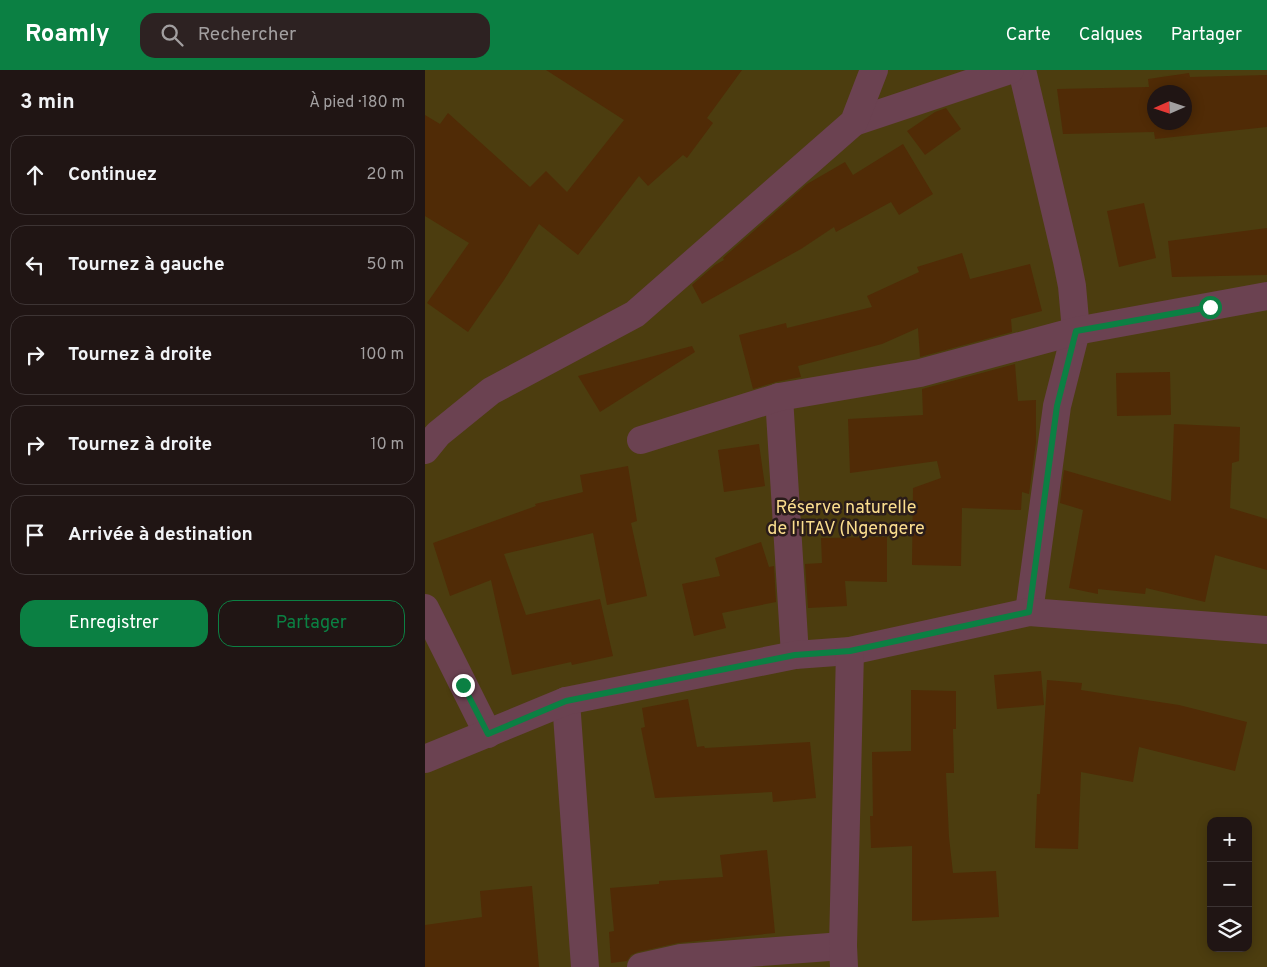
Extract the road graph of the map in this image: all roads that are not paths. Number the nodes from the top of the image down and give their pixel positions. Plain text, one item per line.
1 (874, 70) edge
2 (1010, 70) edge
3 (1022, 70) edge
4 (854, 122) junction
5 (1267, 296) edge
6 (1076, 331) junction
7 (779, 397) junction
8 (641, 440) dead end
9 (425, 450) edge
10 (425, 608) edge
11 (1029, 612) junction
12 (1267, 630) edge
13 (850, 651) junction
14 (795, 655) junction
15 (566, 701) junction
16 (488, 734) junction
17 (425, 759) edge
18 (843, 957) edge
19 (585, 967) edge
20 (641, 967) edge

1 - 4 street
2 - 4 street
3 - 6 street
4 - 9 street
5 - 6 street
6 - 7 street
6 - 11 street
7 - 8 street
7 - 14 street
10 - 16 street
11 - 12 street
11 - 13 street
13 - 14 street
13 - 18 street
14 - 15 street
15 - 16 street
15 - 19 street
16 - 17 street
18 - 20 street

